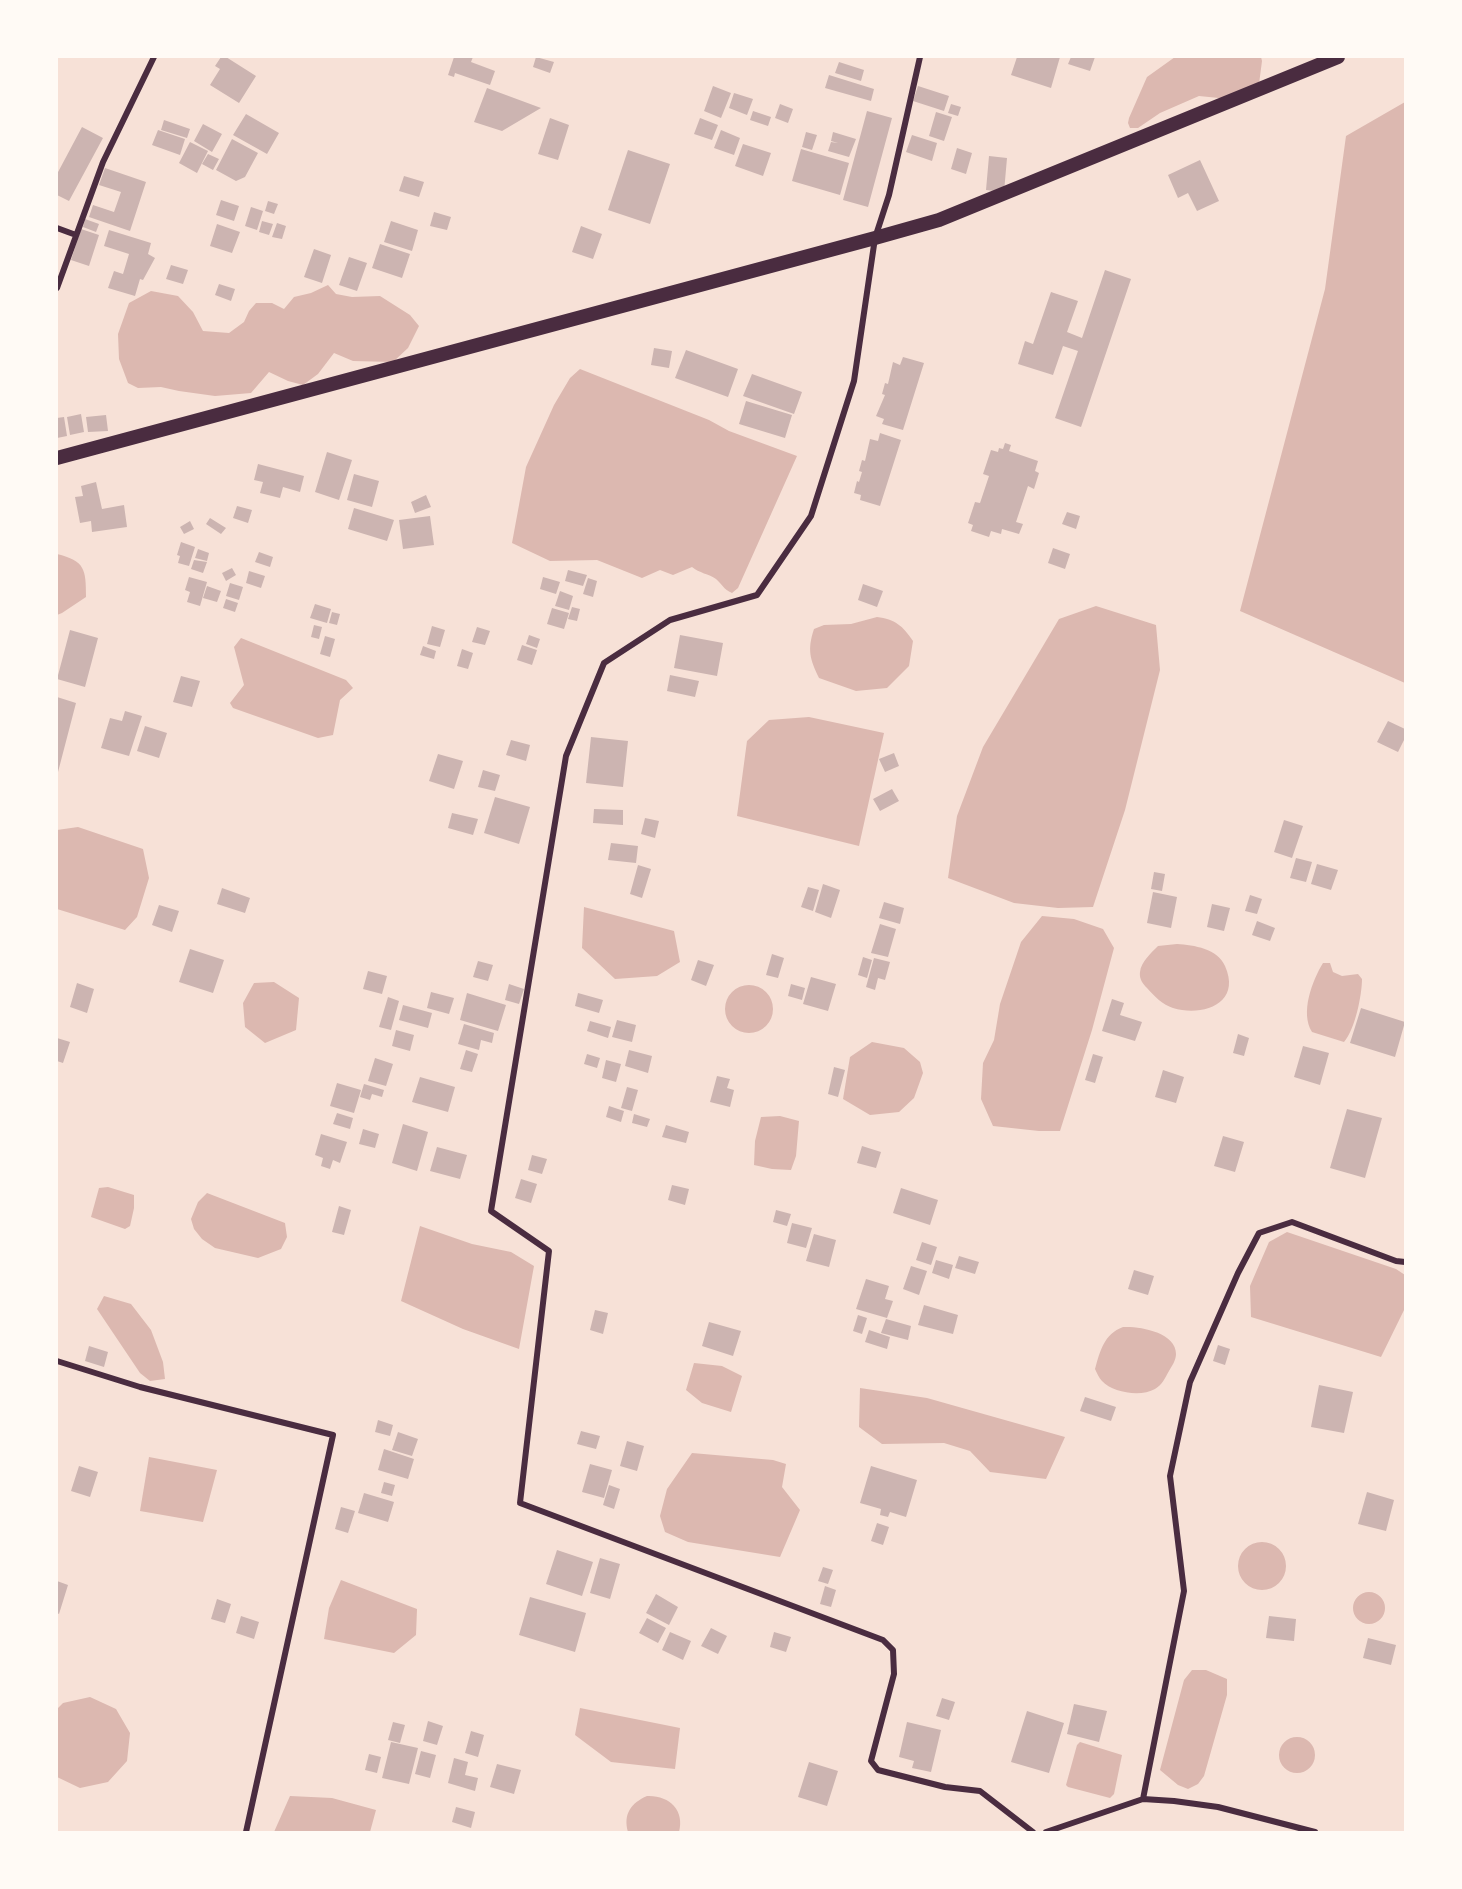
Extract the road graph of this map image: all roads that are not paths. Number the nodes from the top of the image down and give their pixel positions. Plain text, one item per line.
1 (154, 57) edge
2 (920, 57) edge
3 (1338, 57) edge
4 (57, 228) edge
5 (76, 235) junction
6 (875, 238) junction
7 (57, 288) edge
8 (57, 458) edge
9 (1405, 1262) edge
10 (57, 1361) edge
11 (1143, 1799) junction
12 (246, 1832) edge
13 (1033, 1832) edge
14 (1046, 1832) edge
15 (1315, 1832) edge

1 - 5 street
2 - 6 street
3 - 6 highway
4 - 5 street
5 - 7 street
6 - 8 highway
6 - 13 street
9 - 11 street
10 - 12 street
11 - 14 street
11 - 15 street

